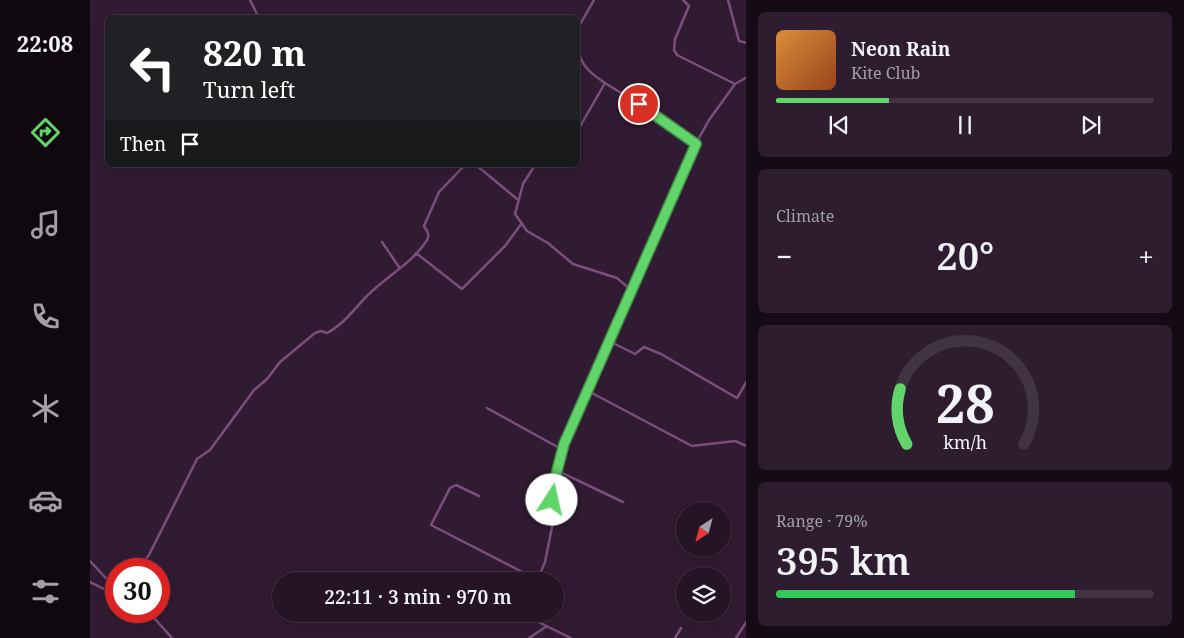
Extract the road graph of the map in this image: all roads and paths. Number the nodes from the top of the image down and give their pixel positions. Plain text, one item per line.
1 (250, 0) edge
2 (594, 0) edge
3 (683, 0) edge
4 (728, 0) edge
5 (258, 15) edge
6 (580, 24) edge
7 (746, 43) edge
8 (580, 62) edge
9 (746, 78) edge
10 (605, 83) junction
11 (735, 84) junction
12 (580, 127) edge
13 (696, 144) junction
14 (463, 167) edge
15 (478, 167) edge
16 (534, 167) edge
17 (518, 199) junction
18 (522, 223) junction
19 (382, 242) dead end
20 (416, 253) junction
21 (399, 267) junction
22 (632, 291) junction
23 (609, 341) junction
24 (746, 381) edge
25 (746, 385) edge
26 (588, 391) junction
27 (487, 408) dead end
28 (746, 446) edge
29 (563, 450) junction
30 (558, 471) junction
31 (479, 496) dead end
32 (622, 502) dead end
33 (147, 558) edge
34 (90, 561) edge
35 (521, 572) edge
36 (541, 572) edge
37 (105, 578) edge
38 (90, 582) edge
39 (105, 590) edge
40 (746, 621) edge
41 (539, 622) edge
42 (159, 623) edge
43 (547, 626) junction
44 (681, 628) dead end
45 (172, 638) edge
46 (529, 638) edge
47 (571, 638) edge
48 (676, 638) edge
49 (736, 638) edge

1 - 5 street
2 - 6 street
3 - 11 street
4 - 7 street
8 - 10 street
9 - 11 street
10 - 12 street
10 - 13 street
11 - 13 street
13 - 22 street
14 - 20 street
15 - 17 street
16 - 17 street
17 - 18 street
18 - 20 street
18 - 22 street
19 - 21 street
20 - 21 street
21 - 33 street
22 - 23 street
23 - 25 street
23 - 26 street
24 - 25 street
26 - 28 street
26 - 29 street
27 - 29 street
29 - 30 street
30 - 32 street
30 - 36 street
31 - 35 street
34 - 37 street
38 - 39 street
40 - 49 street
41 - 43 street
42 - 45 street
43 - 46 street
43 - 47 street
44 - 48 street

